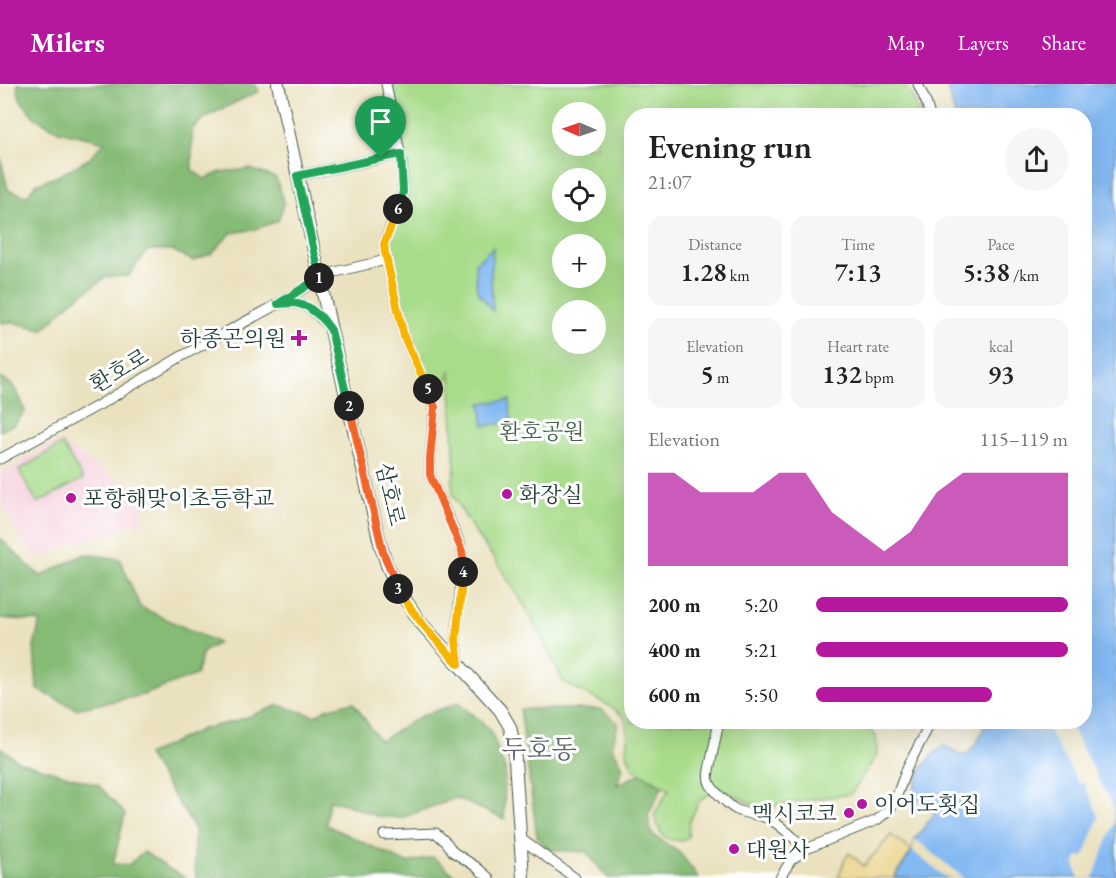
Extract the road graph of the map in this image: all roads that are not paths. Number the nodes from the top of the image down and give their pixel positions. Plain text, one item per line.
1 (278, 84) edge
2 (386, 84) edge
3 (918, 84) edge
4 (928, 108) edge
5 (401, 154) junction
6 (297, 176) junction
7 (386, 260) junction
8 (320, 278) junction
9 (278, 304) junction
10 (331, 330) junction
11 (0, 459) edge
12 (457, 626) junction
13 (428, 632) junction
14 (459, 664) junction
15 (718, 729) edge
16 (927, 729) edge
17 (384, 835) dead end
18 (521, 839) junction
19 (806, 849) junction
20 (489, 878) edge
21 (523, 878) edge
22 (575, 878) edge
23 (780, 878) edge

1 - 6 main road, 삼호로
2 - 5 street
3 - 4 street
5 - 6 street
5 - 7 street
6 - 8 main road, 삼호로
7 - 8 street, 환호로
7 - 12 street
8 - 9 street, 환호로
8 - 10 main road, 삼호로
9 - 10 street
9 - 11 street, 환호로
10 - 13 main road, 삼호로
12 - 13 street
12 - 14 street
13 - 14 main road, 삼호로
14 - 18 main road, 삼호로
15 - 19 street
16 - 19 street
17 - 20 street
18 - 21 main road, 삼호로
18 - 22 street
19 - 23 street

